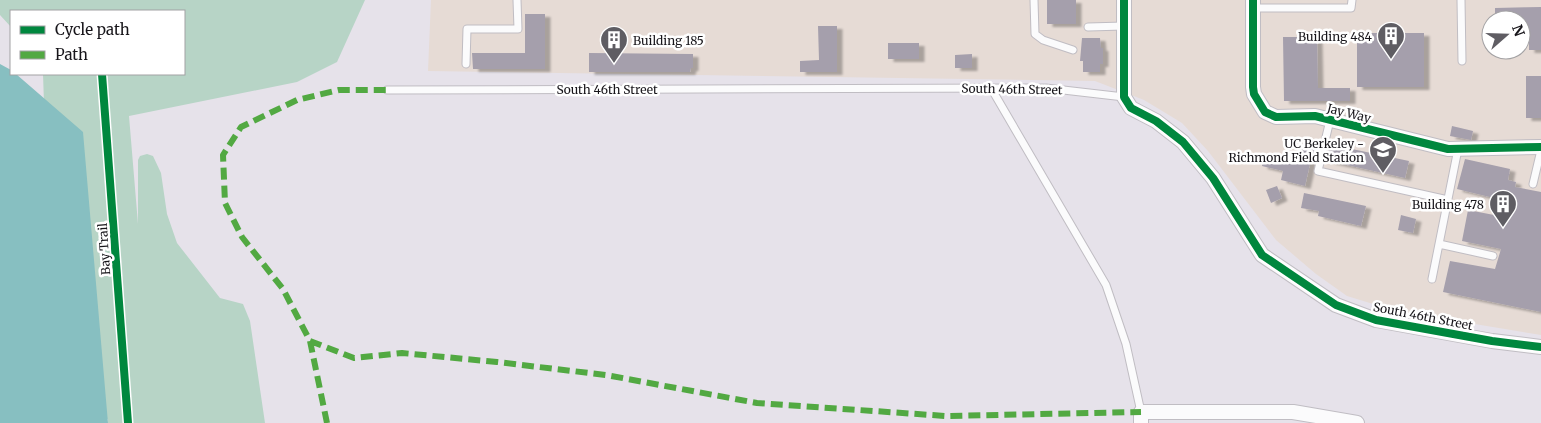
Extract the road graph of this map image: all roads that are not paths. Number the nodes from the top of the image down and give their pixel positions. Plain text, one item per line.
1 (517, 0) edge
2 (1034, 0) edge
3 (1124, 0) edge
4 (1352, 0) edge
5 (1461, 0) edge
6 (1253, 4) edge
7 (1124, 26) junction
8 (1088, 27) dead end
9 (1073, 50) dead end
10 (1462, 61) dead end
11 (466, 64) dead end
12 (991, 88) junction
13 (387, 90) dead end
14 (1124, 96) junction
15 (1330, 120) junction
16 (1541, 148) edge
17 (1458, 149) junction
18 (1533, 184) dead end
19 (1448, 200) junction
20 (1439, 244) junction
21 (1493, 256) dead end
22 (1432, 279) dead end
23 (1541, 347) edge
24 (1141, 418) edge
25 (1357, 423) edge

1 - 11 lane
2 - 9 lane
3 - 7 street
4 - 6 lane
5 - 10 lane
6 - 15 street, Jay Way
7 - 8 lane
7 - 14 street
12 - 13 lane, South 46th Street
12 - 14 lane, South 46th Street
12 - 24 lane
14 - 23 street, South 46th Street
15 - 17 street, Jay Way
15 - 19 lane
16 - 17 street, Jay Way
16 - 18 lane
17 - 19 lane
19 - 20 lane
20 - 21 lane
20 - 22 lane
24 - 25 street

